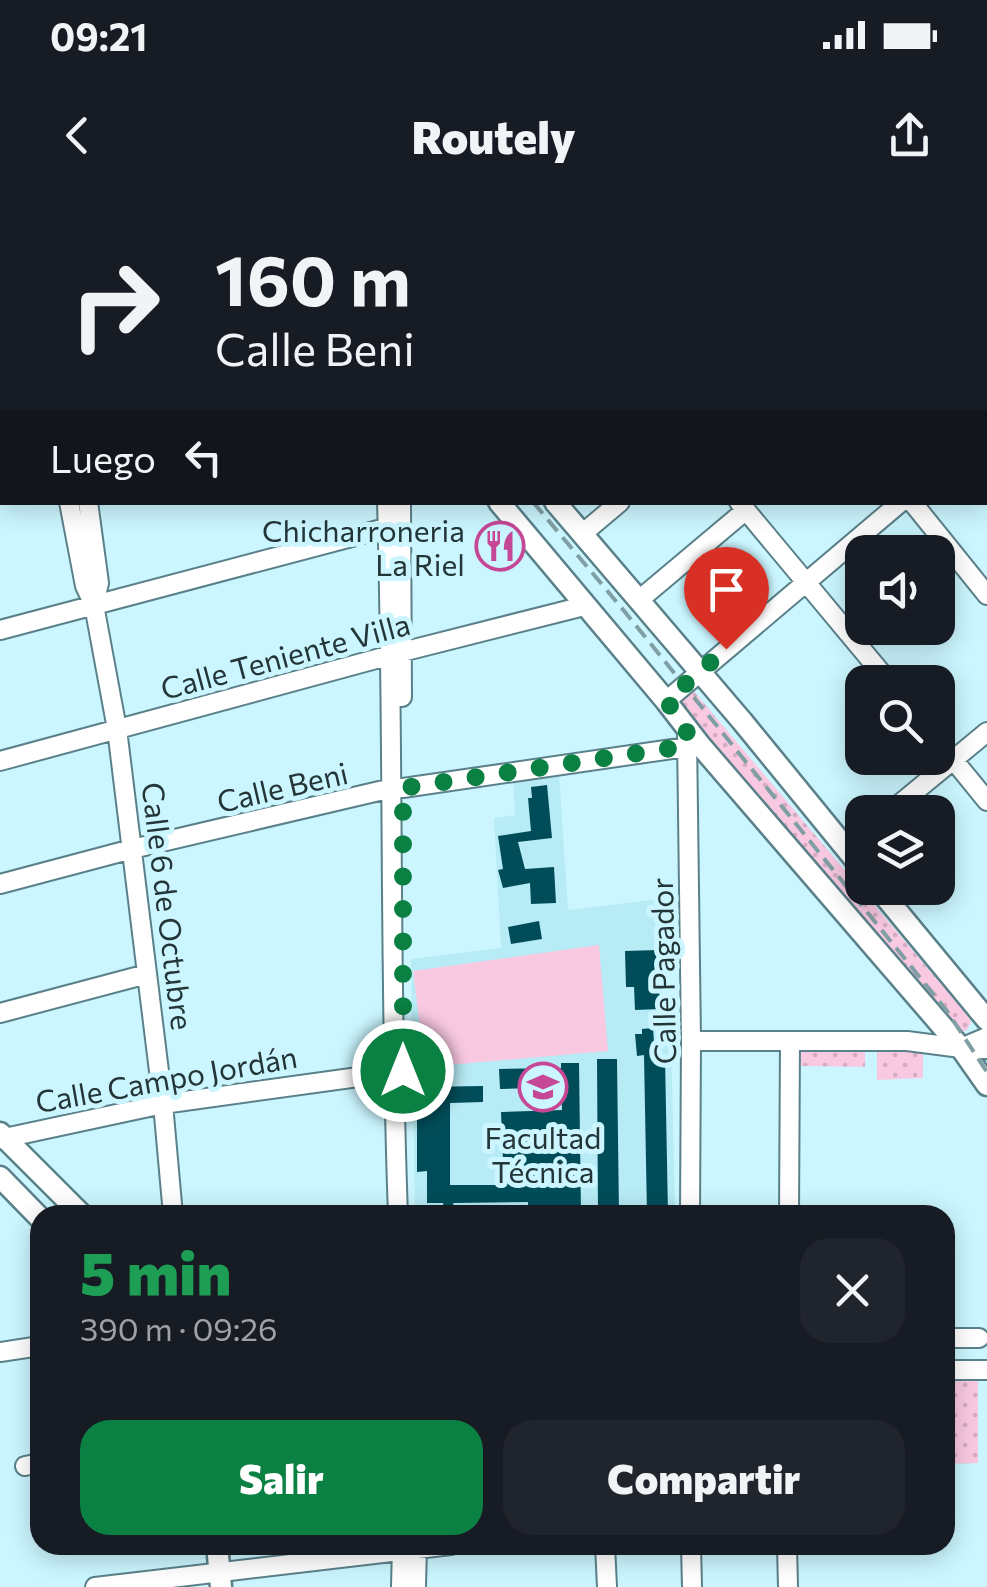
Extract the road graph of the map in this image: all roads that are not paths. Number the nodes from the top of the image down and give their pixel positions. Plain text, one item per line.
1 (70, 505) edge
2 (88, 505) edge
3 (389, 505) edge
4 (401, 505) edge
5 (502, 505) edge
6 (558, 505) edge
7 (616, 505) edge
8 (897, 505) edge
9 (914, 505) edge
10 (742, 506) edge
11 (395, 526) junction
12 (582, 534) junction
13 (806, 582) junction
14 (987, 595) edge
15 (639, 600) junction
16 (94, 605) junction
17 (584, 606) junction
18 (0, 630) edge
19 (395, 653) junction
20 (875, 665) edge
21 (700, 672) junction
22 (666, 701) junction
23 (117, 729) junction
24 (987, 732) edge
25 (691, 739) junction
26 (955, 758) edge
27 (0, 761) edge
28 (955, 762) edge
29 (935, 775) edge
30 (398, 788) junction
31 (911, 795) edge
32 (987, 800) edge
33 (845, 832) edge
34 (132, 850) junction
35 (0, 884) edge
36 (892, 905) edge
37 (147, 974) junction
38 (0, 1013) edge
39 (987, 1020) edge
40 (987, 1037) edge
41 (790, 1041) junction
42 (691, 1042) junction
43 (961, 1048) junction
44 (987, 1048) edge
45 (398, 1071) junction
46 (987, 1085) edge
47 (164, 1104) junction
48 (2, 1137) edge
49 (0, 1176) edge
50 (72, 1205) edge
51 (172, 1205) edge
52 (398, 1205) edge
53 (407, 1205) edge
54 (690, 1205) edge
55 (789, 1205) edge
56 (30, 1208) edge
57 (955, 1338) edge
58 (979, 1338) dead end
59 (30, 1348) edge
60 (0, 1352) edge
61 (30, 1360) edge
62 (0, 1364) edge
63 (955, 1370) edge
64 (987, 1370) edge
65 (367, 1555) edge
66 (408, 1555) edge
67 (411, 1555) edge
68 (606, 1555) edge
69 (690, 1555) edge
70 (787, 1555) edge
71 (221, 1579) edge
72 (95, 1587) edge
73 (401, 1587) edge
74 (416, 1587) edge
75 (608, 1587) edge
76 (692, 1587) edge
77 (788, 1587) edge

1 - 16 street
2 - 16 street
3 - 11 street
4 - 11 street
5 - 17 main road
6 - 12 main road
7 - 12 street
8 - 13 street
9 - 14 street
10 - 13 street
10 - 15 street
11 - 16 street
11 - 19 street
12 - 15 main road
13 - 20 street
13 - 21 street
15 - 21 main road
16 - 18 street
16 - 23 street, Calle 6 de Octubre
17 - 19 street, Calle Teniente Villa
17 - 22 main road
19 - 23 street, Calle Teniente Villa
19 - 30 street
21 - 22 street
21 - 33 main road
22 - 25 main road
23 - 27 street, Calle Teniente Villa
23 - 34 street, Calle 6 de Octubre
24 - 26 street
25 - 30 street, Calle Beni
25 - 42 street, Calle Pagador
25 - 43 main road
28 - 32 street
29 - 31 street
30 - 34 street, Calle Beni
30 - 45 street
34 - 35 street, Calle Beni
34 - 37 street, Calle 6 de Octubre
36 - 39 main road
37 - 38 street
37 - 47 street, Calle 6 de Octubre
40 - 43 street
41 - 42 street
41 - 43 street
41 - 55 street
42 - 54 street, Calle Pagador
43 - 44 main road
43 - 46 main road
45 - 47 street, Calle Campo Jordán
45 - 52 street
45 - 53 street
47 - 48 street, Calle Campo Jordán
47 - 51 street, Calle 6 de Octubre
48 - 50 main road
49 - 56 main road
57 - 58 street
59 - 60 street
61 - 62 street
63 - 64 street
65 - 71 street
66 - 73 street
67 - 74 street
68 - 75 street
69 - 76 street
70 - 77 street
71 - 72 street

